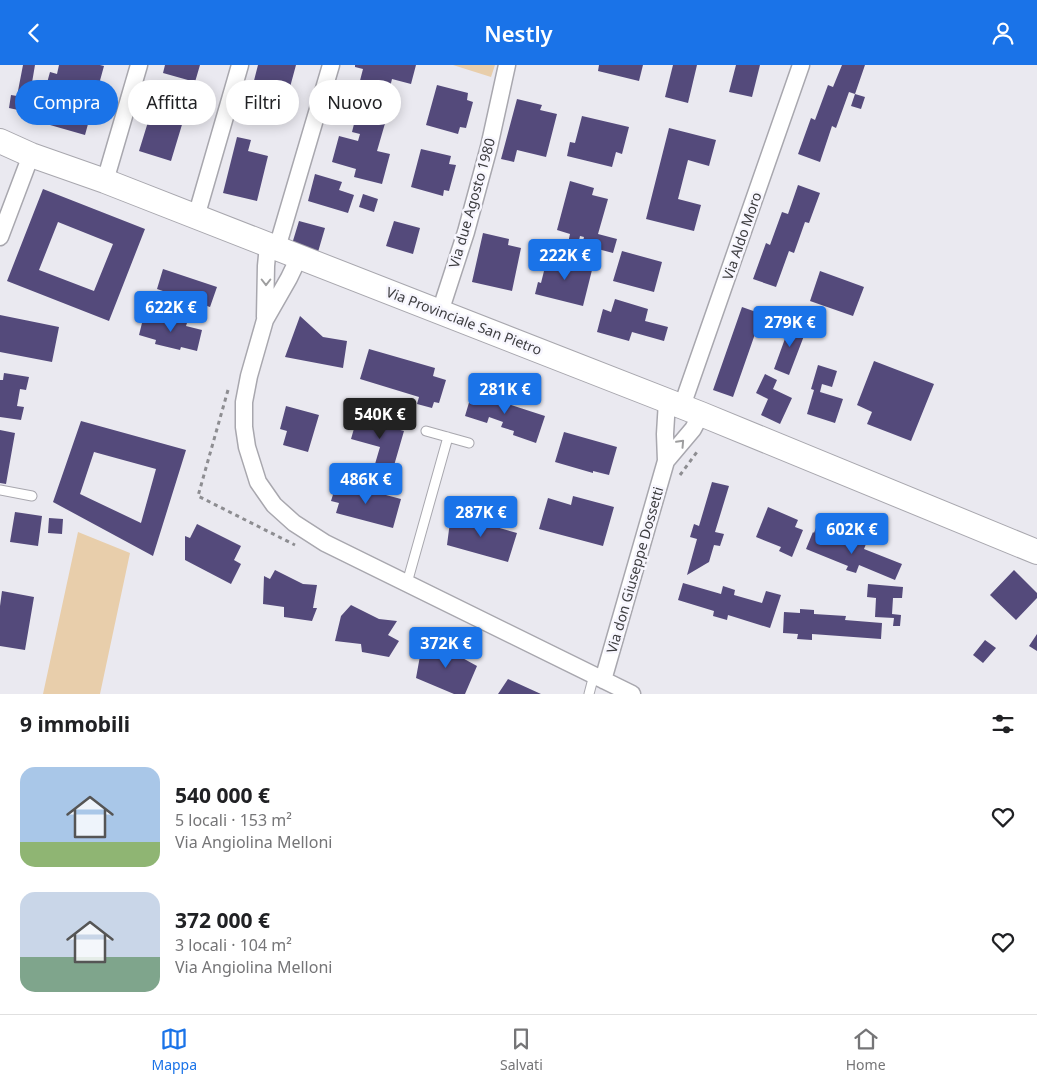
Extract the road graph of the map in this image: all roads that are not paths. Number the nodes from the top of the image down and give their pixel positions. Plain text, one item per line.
1 (139, 65) edge
2 (240, 65) edge
3 (331, 65) edge
4 (507, 65) edge
5 (801, 65) edge
6 (0, 141) edge
7 (31, 155) junction
8 (105, 181) junction
9 (196, 217) junction
10 (0, 237) edge
11 (272, 247) junction
12 (299, 257) junction
13 (440, 312) junction
14 (265, 319) junction
15 (684, 407) junction
16 (426, 431) dead end
17 (448, 437) junction
18 (470, 443) dead end
19 (666, 461) junction
20 (0, 490) edge
21 (32, 496) dead end
22 (1037, 552) edge
23 (408, 583) junction
24 (599, 678) junction
25 (589, 694) edge
26 (632, 694) edge

1 - 8 street
2 - 9 street
3 - 11 street
4 - 13 street, Via due Agosto 1980
5 - 15 street, Via Aldo Moro
6 - 7 main road, Via Provinciale San Pietro
7 - 8 main road, Via Provinciale San Pietro
7 - 10 street
8 - 9 main road, Via Provinciale San Pietro
9 - 11 main road, Via Provinciale San Pietro
11 - 12 main road, Via Provinciale San Pietro
11 -> 14 street
12 - 13 main road, Via Provinciale San Pietro
12 - 14 street
13 - 15 main road, Via Provinciale San Pietro
14 - 23 street
15 - 19 street, Via don Giuseppe Dossetti
19 -> 15 street, Via don Giuseppe Dossetti
15 - 22 main road, Via Provinciale San Pietro
16 - 17 lane
17 - 18 lane
17 - 23 lane
19 - 24 street, Via don Giuseppe Dossetti
20 - 21 lane
23 - 24 street
24 - 25 lane
24 - 26 street

